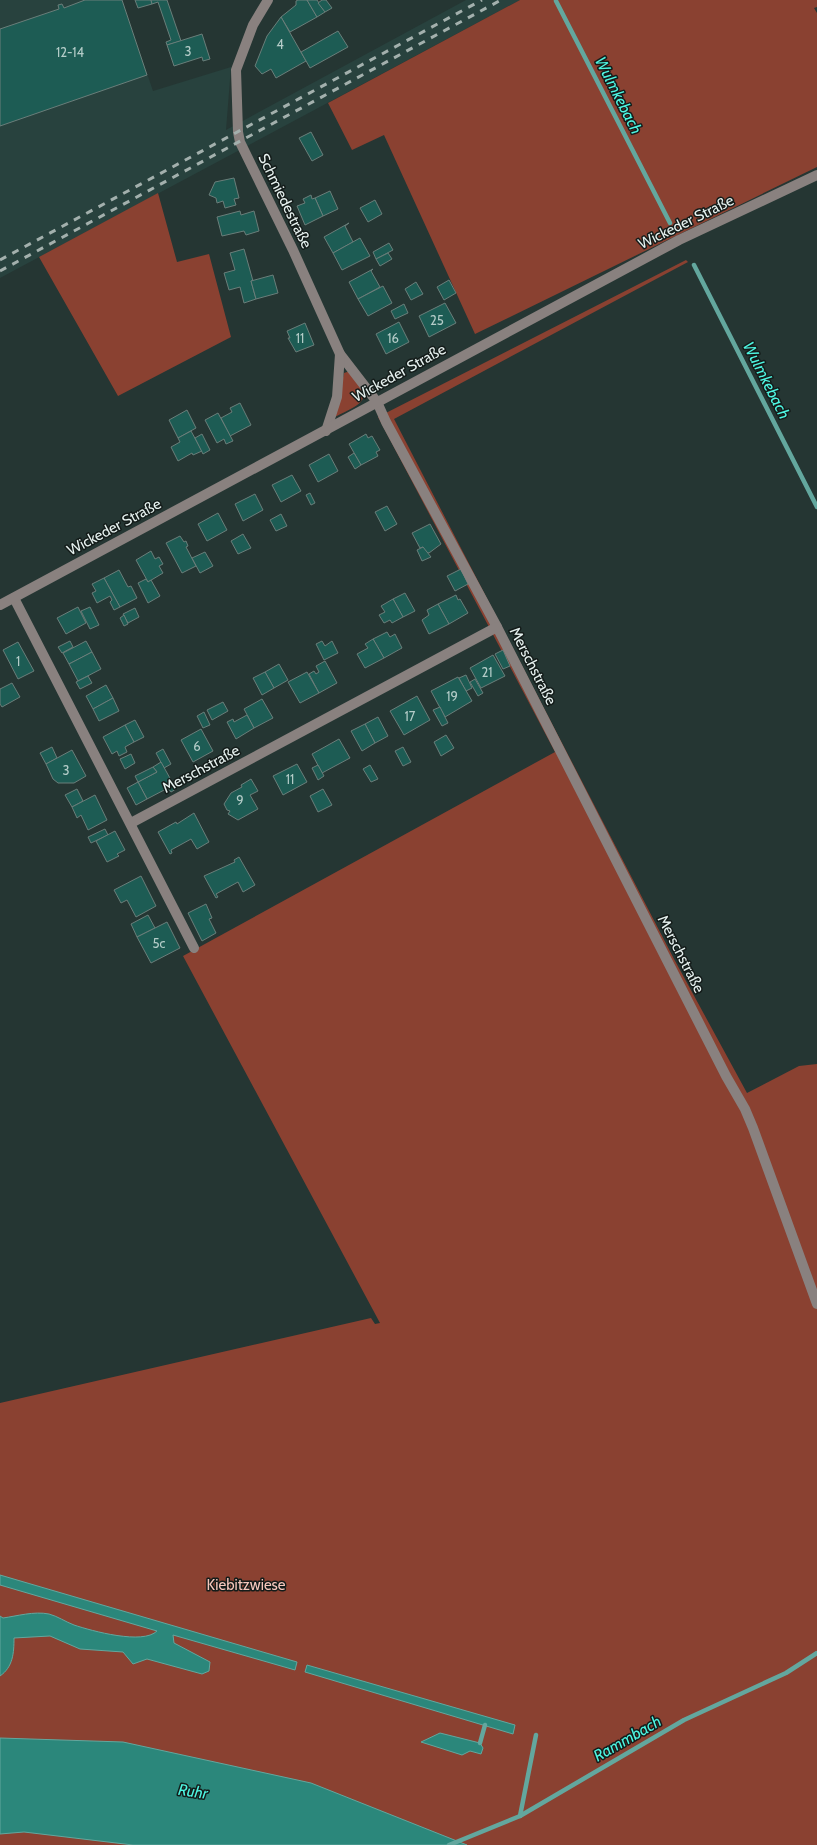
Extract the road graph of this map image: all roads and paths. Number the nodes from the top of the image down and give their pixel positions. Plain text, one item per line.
1 (268, 0) edge
2 (817, 175) edge
3 (340, 354) junction
4 (377, 402) junction
5 (326, 431) junction
6 (14, 598) junction
7 (0, 606) edge
8 (496, 627) junction
9 (131, 823) junction
10 (194, 948) dead end
11 (817, 1304) edge

1 - 3 street, Schmiedestraße
2 - 4 street, Wickeder Straße
3 - 4 street, Schmiedestraße
3 - 5 street
4 - 5 street, Wickeder Straße
4 - 8 street, Merschstraße
5 - 6 street, Wickeder Straße
6 - 7 street, Wickeder Straße
6 - 9 street
8 - 9 street, Merschstraße
8 - 11 street, Merschstraße
9 - 10 street

